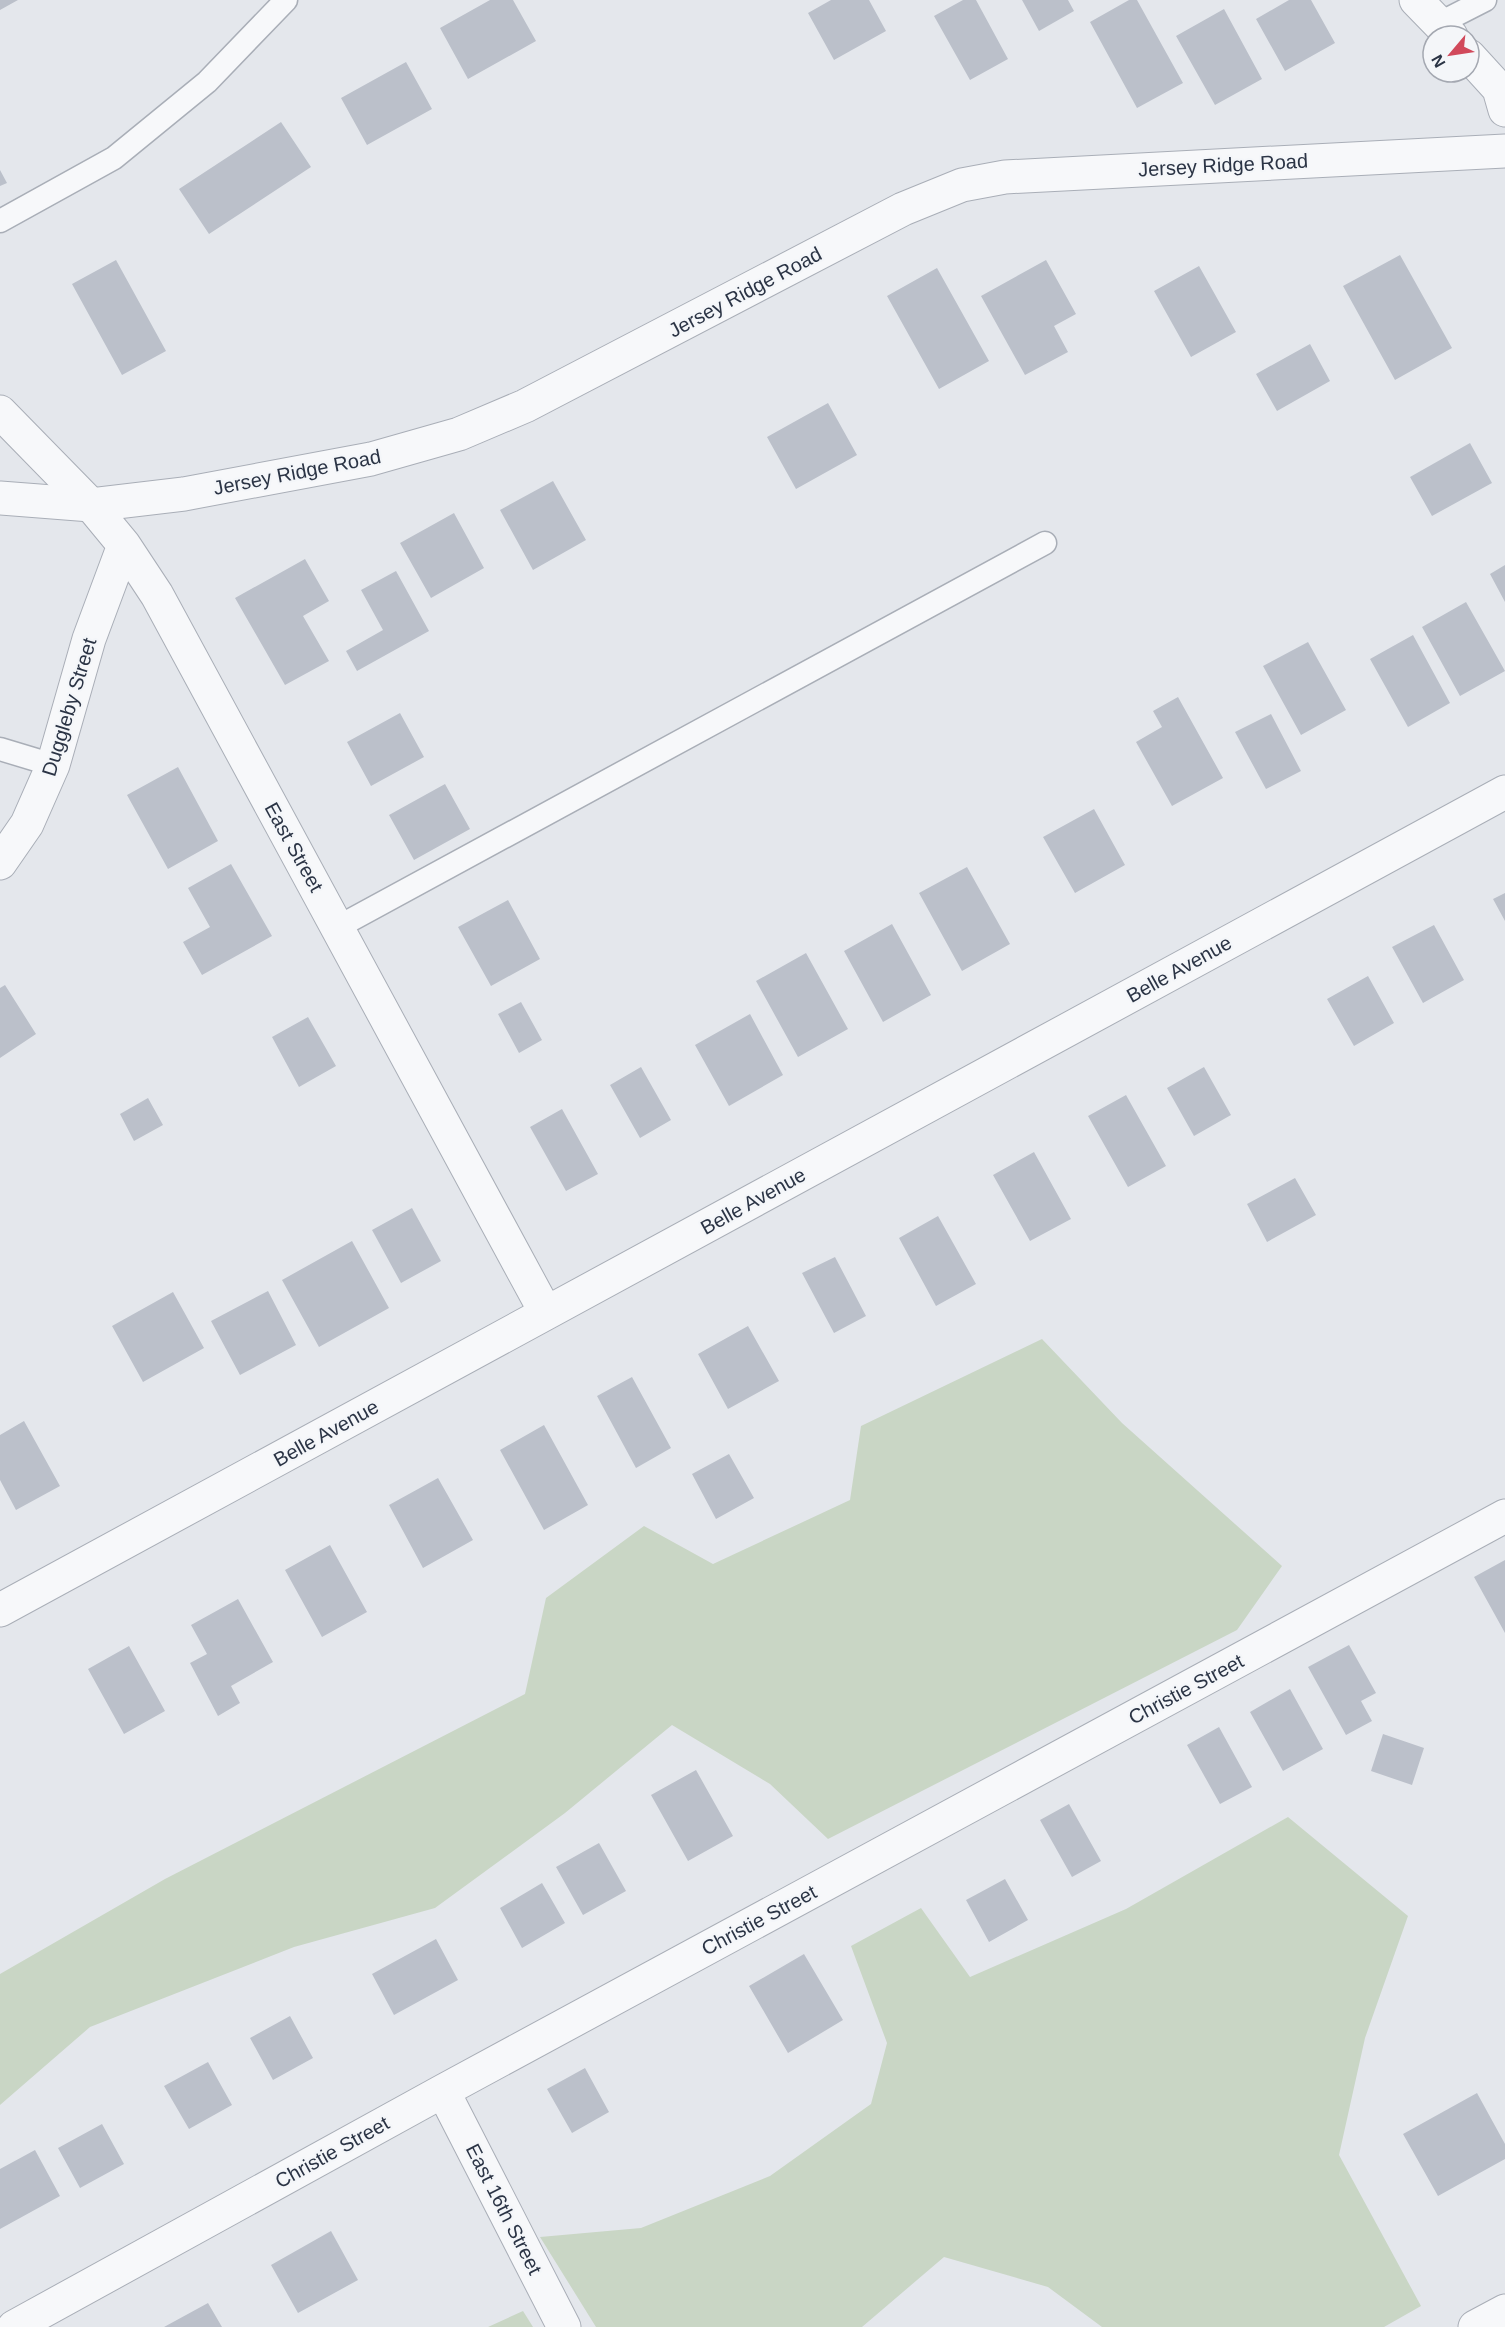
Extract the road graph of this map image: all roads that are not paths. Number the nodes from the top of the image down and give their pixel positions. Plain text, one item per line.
1 (286, 0) edge
2 (1416, 0) edge
3 (1485, 0) edge
4 (1440, 24) edge
5 (1454, 24) edge
6 (1481, 69) edge
7 (1505, 110) edge
8 (1505, 151) edge
9 (0, 221) edge
10 (0, 411) edge
11 (0, 498) edge
12 (91, 505) junction
13 (1045, 543) dead end
14 (124, 544) junction
15 (0, 749) edge
16 (53, 765) junction
17 (1505, 792) edge
18 (0, 863) edge
19 (338, 927) junction
20 (546, 1313) junction
21 (1505, 1516) edge
22 (0, 1610) edge
23 (443, 2091) junction
24 (1505, 2311) edge
25 (14, 2327) edge
26 (564, 2327) edge
27 (1475, 2327) edge

1 - 9 lane
2 - 4 street
3 - 5 lane
6 - 7 street
8 - 12 street, Jersey Ridge Road
10 - 12 street, East Street
11 - 12 street, Jersey Ridge Road
12 - 14 street, East Street
13 - 19 lane
14 - 16 street, Duggleby Street
14 - 19 street, East Street
15 - 16 lane
16 - 18 street, Duggleby Street
17 - 20 street, Belle Avenue
19 - 20 street, East Street
20 - 22 street, Belle Avenue
21 - 23 street, Christie Street
23 - 25 street, Christie Street
23 - 26 street, East 16th Street
24 - 27 street

